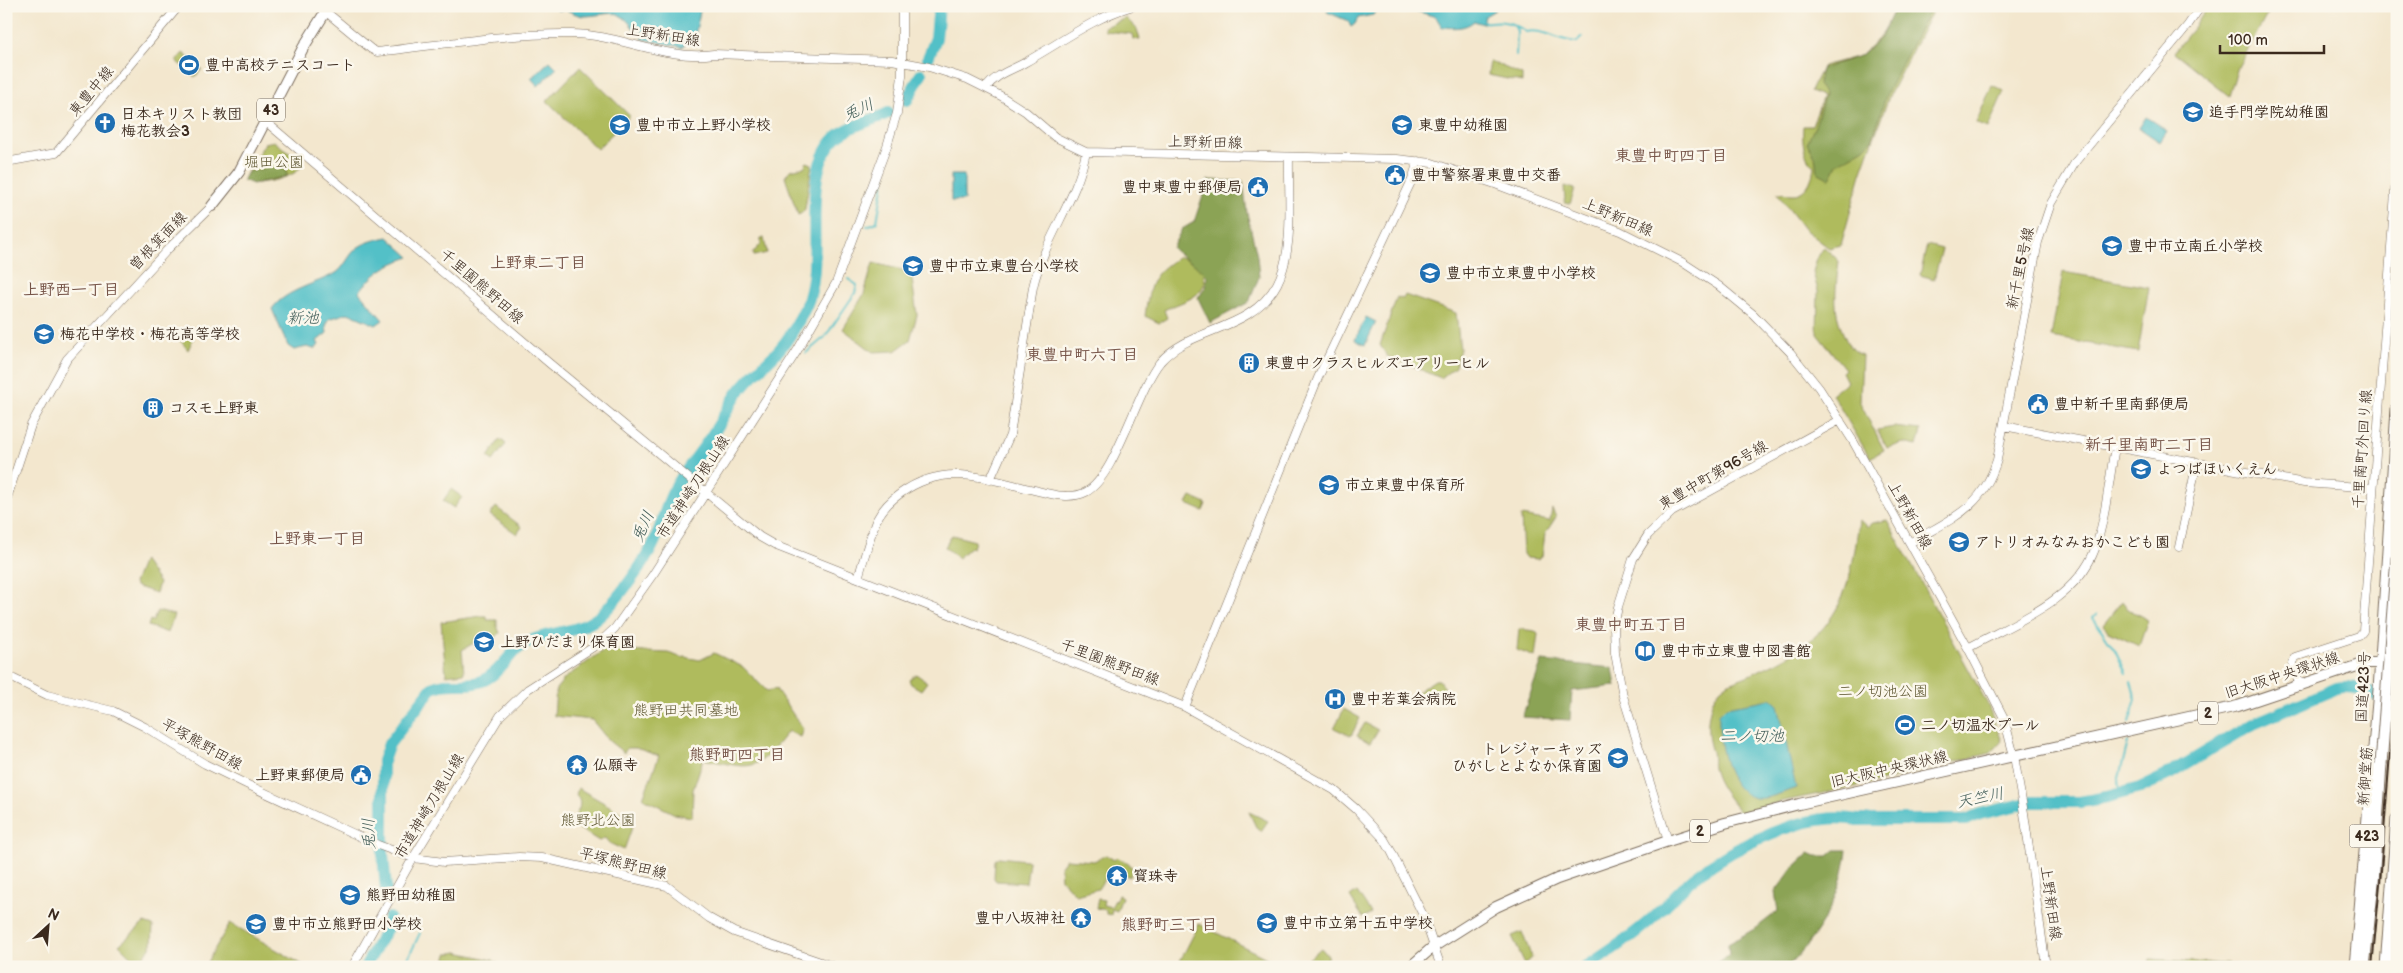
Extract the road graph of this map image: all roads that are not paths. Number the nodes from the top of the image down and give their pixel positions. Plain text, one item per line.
1 (179, 6) edge
2 (902, 6) edge
3 (1133, 6) edge
4 (2201, 6) edge
5 (325, 8) edge
6 (902, 61) junction
7 (986, 88) junction
8 (265, 121) junction
9 (1086, 152) junction
10 (1290, 158) junction
11 (1418, 161) junction
12 (6, 162) edge
13 (2397, 165) edge
14 (212, 206) joint
15 (2397, 409) edge
16 (1840, 420) junction
17 (2004, 426) junction
18 (2115, 447) junction
19 (2197, 462) junction
20 (990, 480) junction
21 (2373, 488) junction
22 (706, 492) junction
23 (6, 501) edge
24 (1910, 544) junction
25 (2179, 547) dead end
26 (2397, 557) edge
27 (858, 578) junction
28 (1968, 648) junction
29 (2397, 654) edge
30 (2380, 663) junction
31 (6, 675) edge
32 (2300, 687) junction
33 (1185, 706) junction
34 (2014, 756) junction
35 (2397, 819) edge
36 (1668, 841) junction
37 (413, 858) junction
38 (2373, 883) junction
39 (2393, 883) junction
40 (2397, 936) edge
41 (2359, 940) junction
42 (1433, 947) junction
43 (2397, 947) edge
44 (352, 967) edge
45 (835, 967) edge
46 (1410, 967) edge
47 (1441, 967) edge
48 (2046, 967) edge
49 (2356, 967) edge
50 (2364, 967) edge
51 (2386, 967) edge
52 (2395, 967) edge

1 - 12 street, 東豊中線
2 - 6 street, 市道神崎刀根山線
3 - 7 street
4 - 17 street, 新千里5号線
5 - 6 street, 上野新田線
5 - 8 main road, 43
6 - 7 street, 上野新田線
6 - 22 street, 市道神崎刀根山線
7 - 9 street, 上野新田線
8 - 14 main road, 43
8 - 22 street, 千里園熊野田線
9 - 10 street, 上野新田線
9 - 20 street
10 - 11 street, 上野新田線
10 - 20 street
11 - 16 street, 上野新田線
11 - 33 street
13 - 21 street, 千里南町外回り線
14 - 23 street, 曽根箕面線
15 - 30 highway, 国道423号 / 423
16 - 24 street, 上野新田線
16 - 36 street, 東豊中町第96号線
17 - 18 street
17 - 24 street, 新千里5号線
18 - 19 street
18 - 28 street
19 - 21 street
19 - 25 street
20 - 27 street
21 - 32 street, 千里南町外回り線
22 - 27 street, 千里園熊野田線
22 - 37 street, 市道神崎刀根山線
24 - 28 street, 上野新田線
26 - 38 highway, 新御堂筋 / 423, bridge
27 - 33 street, 千里園熊野田線
28 - 34 street, 上野新田線
29 - 30 main road, 旧大阪中央環状線 / 2
30 - 32 main road, 旧大阪中央環状線 / 2
30 - 41 highway, 国道423号 / 423
31 - 37 street, 平塚熊野田線
32 - 34 main road, 旧大阪中央環状線 / 2
33 - 42 street, 千里園熊野田線
34 - 36 main road, 旧大阪中央環状線 / 2
34 - 48 street, 上野新田線
35 - 39 highway, 423
36 - 42 main road, 旧大阪中央環状線 / 2
37 - 44 street, 市道神崎刀根山線
37 - 45 street, 平塚熊野田線
38 - 41 highway
38 - 50 highway, 新御堂筋 / 423
39 - 40 highway
39 - 51 highway, 423
41 - 49 highway, 国道423号 / 423
42 - 46 main road, 旧大阪中央環状線 / 2
42 - 47 street, 千里園熊野田線
43 - 52 highway

